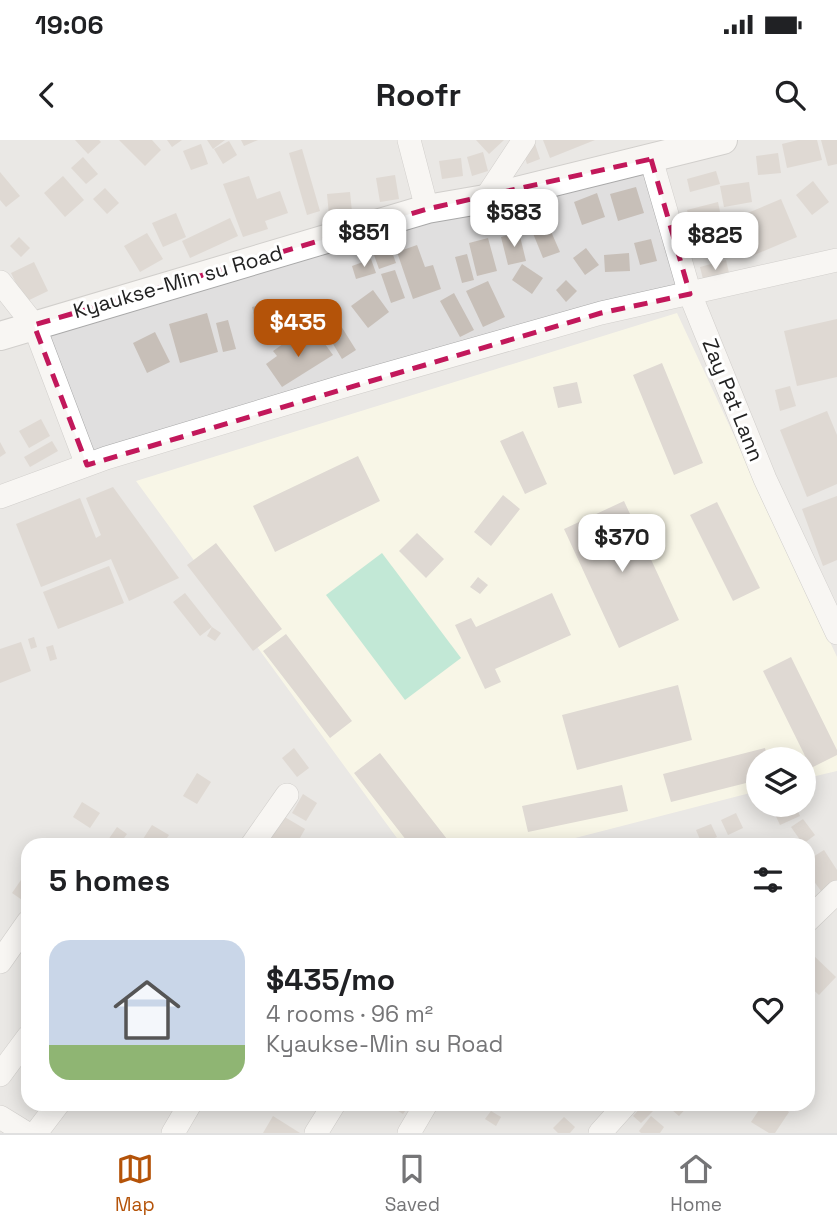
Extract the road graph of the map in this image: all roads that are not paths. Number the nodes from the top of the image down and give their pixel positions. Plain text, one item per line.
1 (409, 140) edge
2 (524, 140) edge
3 (723, 140) edge
4 (650, 159) junction
5 (485, 198) junction
6 (427, 209) junction
7 (837, 260) edge
8 (0, 282) edge
9 (690, 295) junction
10 (34, 325) junction
11 (0, 336) edge
12 (87, 465) junction
13 (0, 497) edge
14 (837, 633) edge
15 (287, 795) dead end
16 (257, 838) edge
17 (837, 892) edge
18 (815, 912) edge
19 (21, 932) edge
20 (0, 962) edge
21 (21, 1046) edge
22 (0, 1075) edge
23 (53, 1111) edge
24 (186, 1111) edge
25 (330, 1111) edge
26 (422, 1111) edge
27 (620, 1111) edge
28 (0, 1117) edge
29 (26, 1133) edge
30 (36, 1133) edge
31 (173, 1133) edge
32 (316, 1133) edge
33 (409, 1133) edge
34 (600, 1133) edge

1 - 6 street
2 - 5 street
3 - 4 street, Kyaukse-Min su Road
4 - 5 street, Kyaukse-Min su Road
4 - 9 street, Zay Pat Lann
5 - 6 street, Kyaukse-Min su Road
6 - 10 street, Kyaukse-Min su Road
7 - 9 street
8 - 10 street
9 - 12 street
9 - 14 street, Zay Pat Lann
10 - 11 street, Kyaukse-Min su Road
10 - 12 street
12 - 13 street
15 - 16 street
17 - 18 street
19 - 20 street
21 - 22 street
23 - 30 street
24 - 31 street
25 - 32 street
26 - 33 street
27 - 34 street
28 - 29 street

